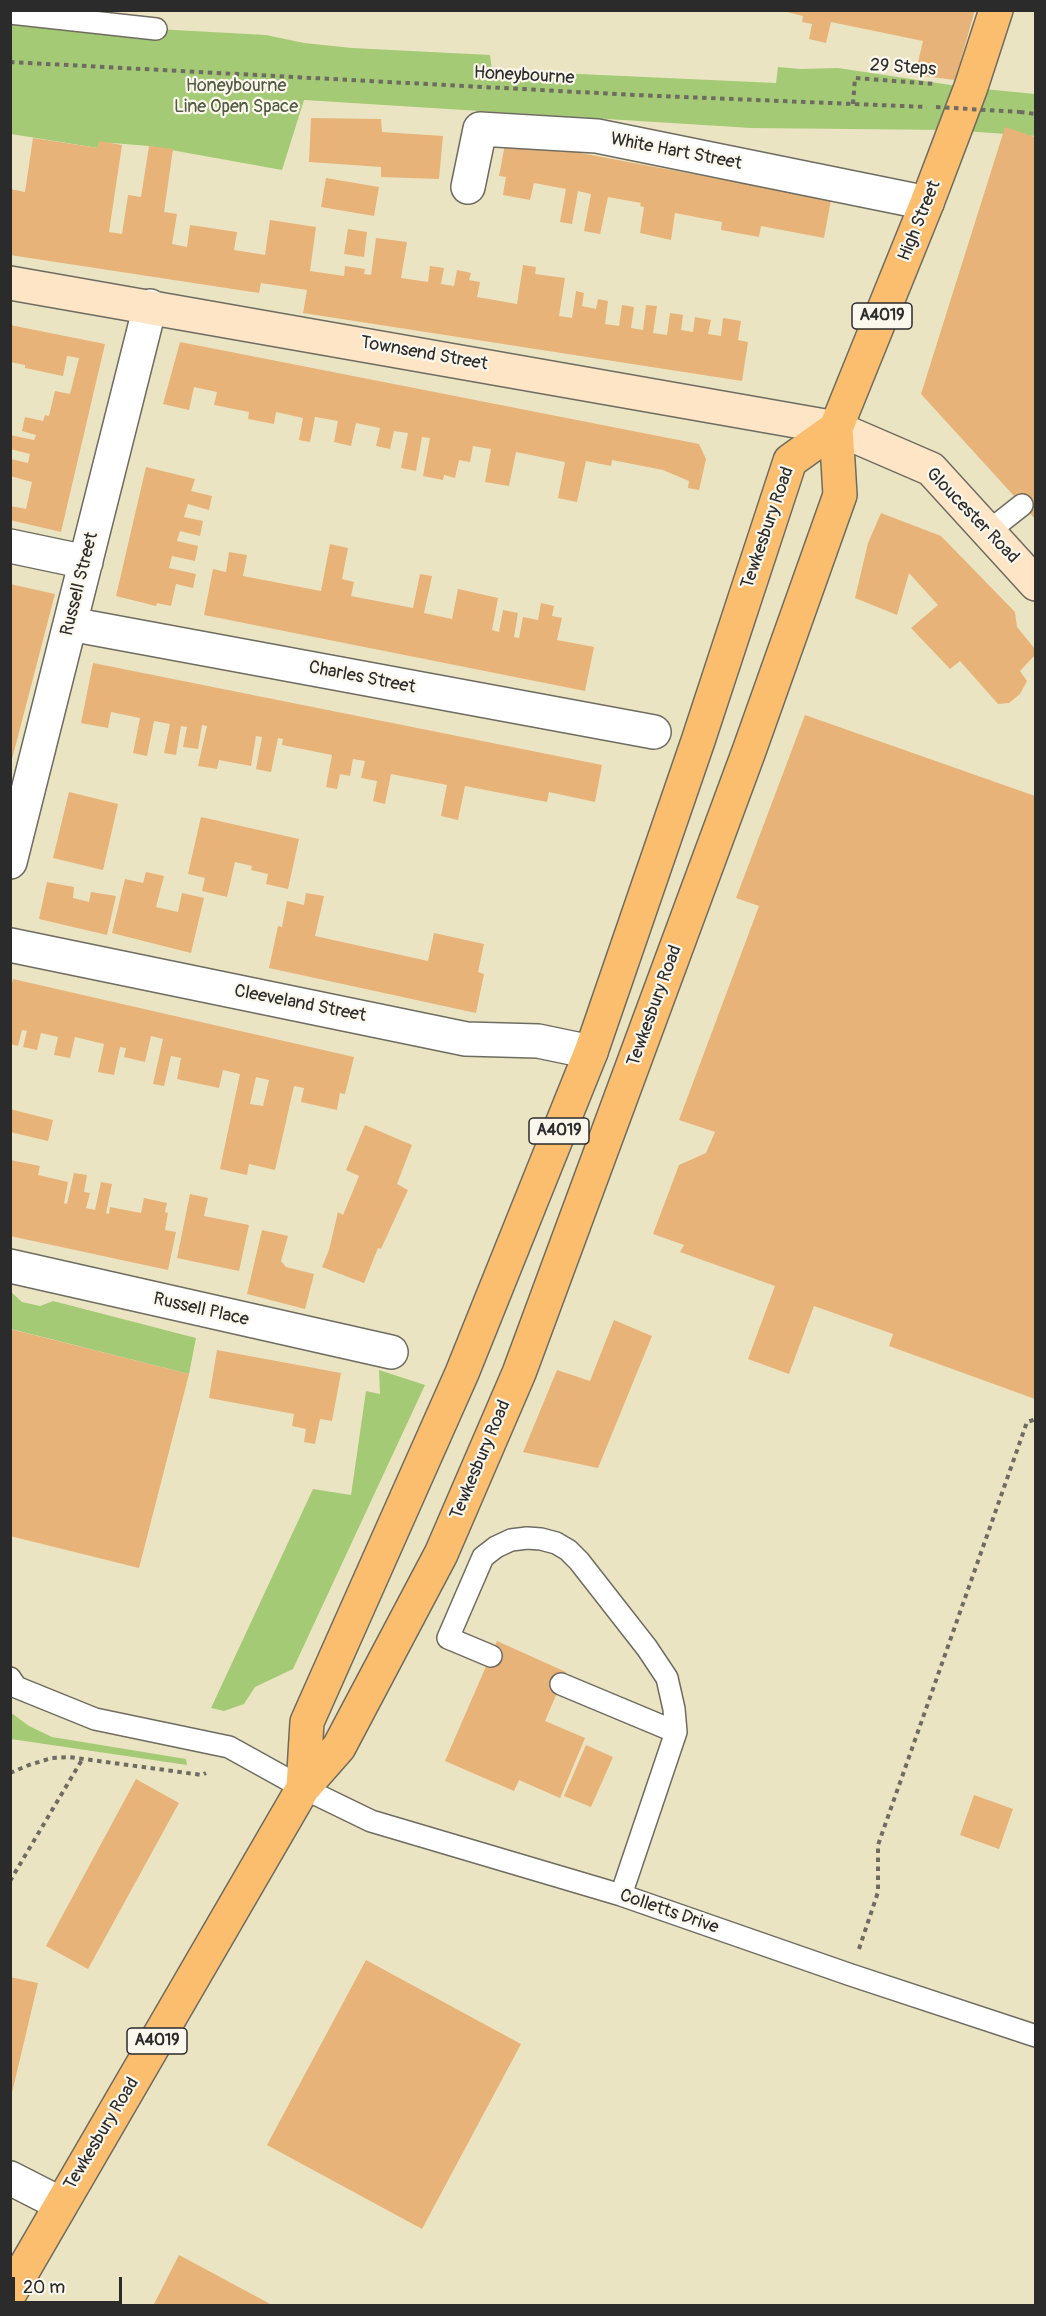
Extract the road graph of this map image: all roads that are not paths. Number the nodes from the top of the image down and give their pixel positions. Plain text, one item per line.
1 (996, 10) edge
2 (10, 13) edge
3 (156, 29) dead end
4 (468, 187) dead end
5 (927, 203) junction
6 (10, 283) edge
7 (150, 306) junction
8 (836, 428) junction
9 (1022, 505) dead end
10 (989, 531) junction
11 (10, 546) edge
12 (86, 562) junction
13 (1035, 584) edge
14 (70, 624) junction
15 (654, 732) dead end
16 (10, 862) edge
17 (10, 945) edge
18 (591, 1052) junction
19 (10, 1266) edge
20 (391, 1352) dead end
21 (490, 1656) dead end
22 (10, 1678) edge
23 (561, 1684) dead end
24 (676, 1732) junction
25 (303, 1788) junction
26 (621, 1895) junction
27 (1035, 2036) edge
28 (10, 2178) edge
29 (61, 2204) junction
30 (10, 2292) edge

1 - 5 highway, High Street / A4019
2 - 3 lane
4 - 5 street, White Hart Street
5 - 8 highway, High Street / A4019
6 - 7 street, Townsend Street
7 - 8 street, Townsend Street
7 - 12 street, Russell Street
8 - 10 street, Gloucester Road
8 - 18 highway, Tewkesbury Road / A4019
8 - 25 highway, Tewkesbury Road / A4019
9 - 10 lane
10 - 13 street, Gloucester Road
11 - 12 street
12 - 14 street, Russell Street
14 - 15 street, Charles Street
14 - 16 street, Russell Street
17 - 18 street, Cleeveland Street
18 - 25 highway, Tewkesbury Road / A4019
19 - 20 street, Russell Place
21 - 24 lane
22 - 25 lane, Colletts Drive
23 - 24 lane
24 - 26 lane
25 - 26 lane, Colletts Drive
25 - 29 highway, Tewkesbury Road / A4019
26 - 27 lane, Colletts Drive
28 - 29 street
29 - 30 highway, Tewkesbury Road / A4019

